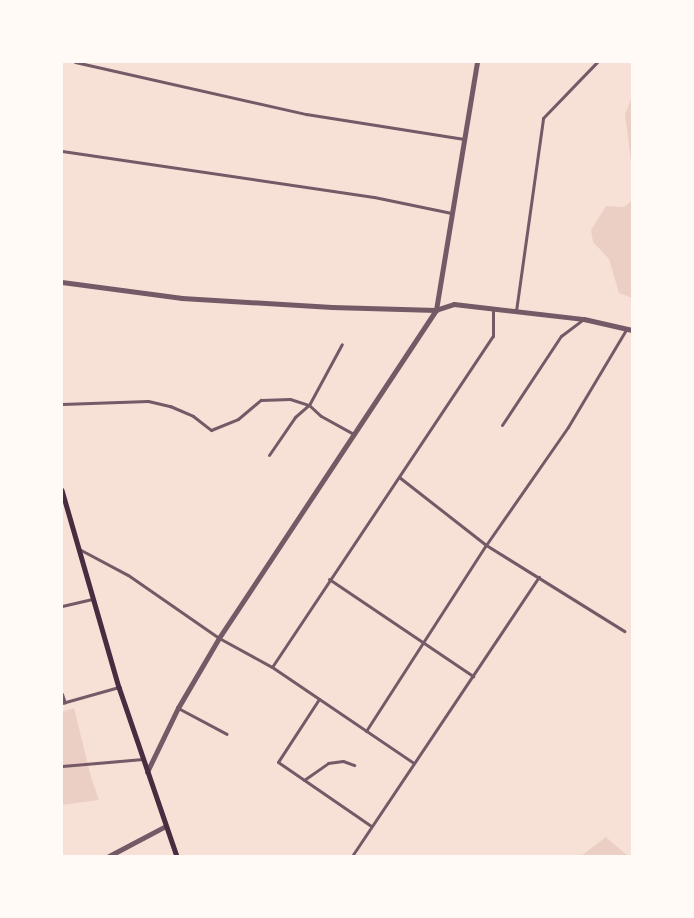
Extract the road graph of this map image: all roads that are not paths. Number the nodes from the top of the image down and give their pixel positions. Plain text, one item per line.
1 (75, 62) edge
2 (477, 62) edge
3 (597, 62) edge
4 (464, 139) junction
5 (62, 151) edge
6 (452, 213) junction
7 (62, 282) edge
8 (493, 309) junction
9 (436, 310) junction
10 (516, 311) junction
11 (584, 319) junction
12 (630, 329) edge
13 (342, 344) dead end
14 (62, 404) edge
15 (309, 405) junction
16 (502, 425) dead end
17 (354, 434) junction
18 (269, 455) dead end
19 (399, 477) junction
20 (62, 490) edge
21 (64, 505) edge
22 (486, 545) junction
23 (79, 549) junction
24 (539, 577) junction
25 (329, 579) junction
26 (92, 598) junction
27 (62, 606) edge
28 (624, 631) dead end
29 (219, 638) junction
30 (423, 642) junction
31 (272, 667) junction
32 (473, 676) junction
33 (119, 687) junction
34 (62, 694) edge
35 (319, 699) junction
36 (63, 703) edge
37 (178, 708) junction
38 (366, 731) junction
39 (227, 734) dead end
40 (143, 759) junction
41 (414, 763) junction
42 (354, 765) dead end
43 (62, 766) edge
44 (147, 772) junction
45 (304, 780) junction
46 (166, 826) junction
47 (372, 826) junction
48 (109, 856) edge
49 (177, 856) edge
50 (352, 856) edge

1 - 4 street
2 - 4 street
3 - 10 street
4 - 6 street
5 - 6 street
6 - 9 street
7 - 9 street
8 - 9 street
8 - 10 street
8 - 19 street
9 - 17 street
10 - 11 street
11 - 12 street
11 - 16 street
12 - 22 street
13 - 15 street
14 - 15 street
15 - 17 street
15 - 18 street
17 - 29 street
19 - 22 street
19 - 25 street
20 - 21 main road
21 - 23 main road
22 - 24 street
22 - 30 street
23 - 26 main road
23 - 29 street
24 - 28 street
24 - 32 street
25 - 30 street
25 - 31 street
26 - 27 street
26 - 33 main road
29 - 31 street
29 - 37 street
30 - 32 street
30 - 38 street
31 - 35 street
32 - 41 street
33 - 36 street
33 - 40 main road
34 - 36 street
35 - 38 street
35 - 45 street
37 - 39 street
37 - 44 street
38 - 41 street
40 - 43 street
40 - 44 main road
41 - 47 street
42 - 45 street
44 - 46 main road
45 - 47 street
46 - 48 street
46 - 49 main road
47 - 50 street

